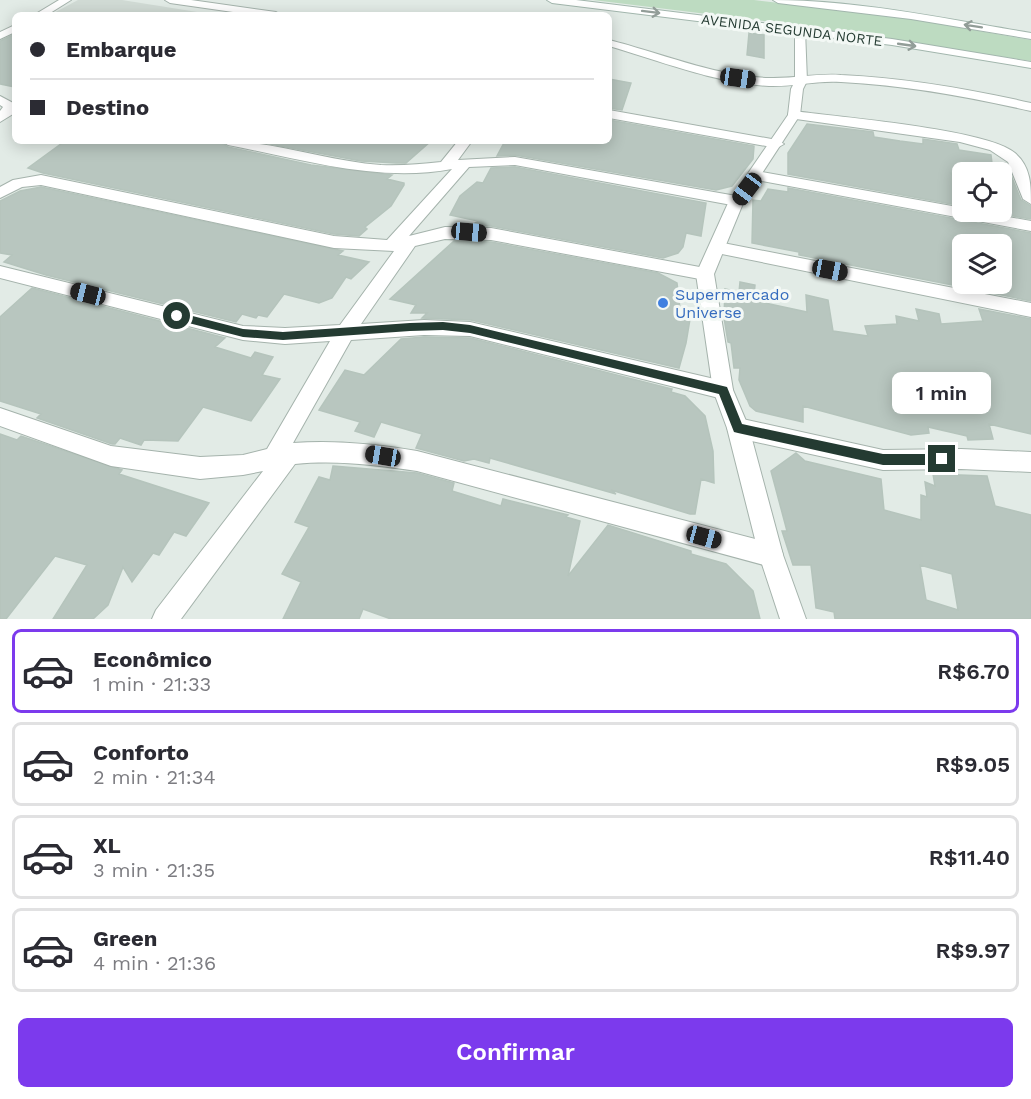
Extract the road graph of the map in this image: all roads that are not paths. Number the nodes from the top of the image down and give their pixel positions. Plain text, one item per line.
1 (66, 0) edge
2 (170, 0) edge
3 (552, 0) edge
4 (778, 0) edge
5 (798, 1) edge
6 (44, 12) edge
7 (233, 12) edge
8 (800, 30) junction
9 (1031, 36) edge
10 (612, 44) edge
11 (1031, 65) edge
12 (801, 81) junction
13 (0, 100) edge
14 (1031, 107) edge
15 (612, 115) edge
16 (794, 115) junction
17 (0, 118) edge
18 (244, 144) edge
19 (463, 144) edge
20 (777, 144) junction
21 (465, 163) junction
22 (446, 166) junction
23 (756, 176) junction
24 (0, 193) edge
25 (1031, 199) edge
26 (737, 201) junction
27 (1031, 226) edge
28 (399, 245) junction
29 (718, 248) junction
30 (0, 272) edge
31 (705, 274) junction
32 (1031, 310) edge
33 (346, 331) junction
34 (723, 390) junction
35 (0, 417) edge
36 (738, 428) junction
37 (282, 456) junction
38 (1031, 462) edge
39 (771, 555) junction
40 (165, 619) edge
41 (793, 619) edge

1 - 6 street
2 - 7 street
3 -> 8 street, AVENIDA SEGUNDA NORTE
4 - 5 street, AVENIDA SEGUNDA NORTE
9 -> 5 street, AVENIDA SEGUNDA NORTE
8 -> 11 street, AVENIDA SEGUNDA NORTE
8 - 12 street
10 - 12 street
12 - 14 street
12 - 16 street
13 - 17 street
15 - 20 street
16 - 20 street
16 - 25 street
18 - 22 street
19 - 22 street
20 - 23 street
21 - 22 street
21 - 26 street
21 - 28 street
23 - 26 street
23 - 27 street
24 - 28 street
26 - 29 street
28 - 31 street
28 - 33 street
29 - 31 street
29 - 32 street
30 - 33 street
31 - 34 street
33 - 34 street
33 - 37 street
34 - 36 street
35 - 37 street
36 - 38 street
36 - 39 street
37 - 39 street
37 - 40 street
39 - 41 street

